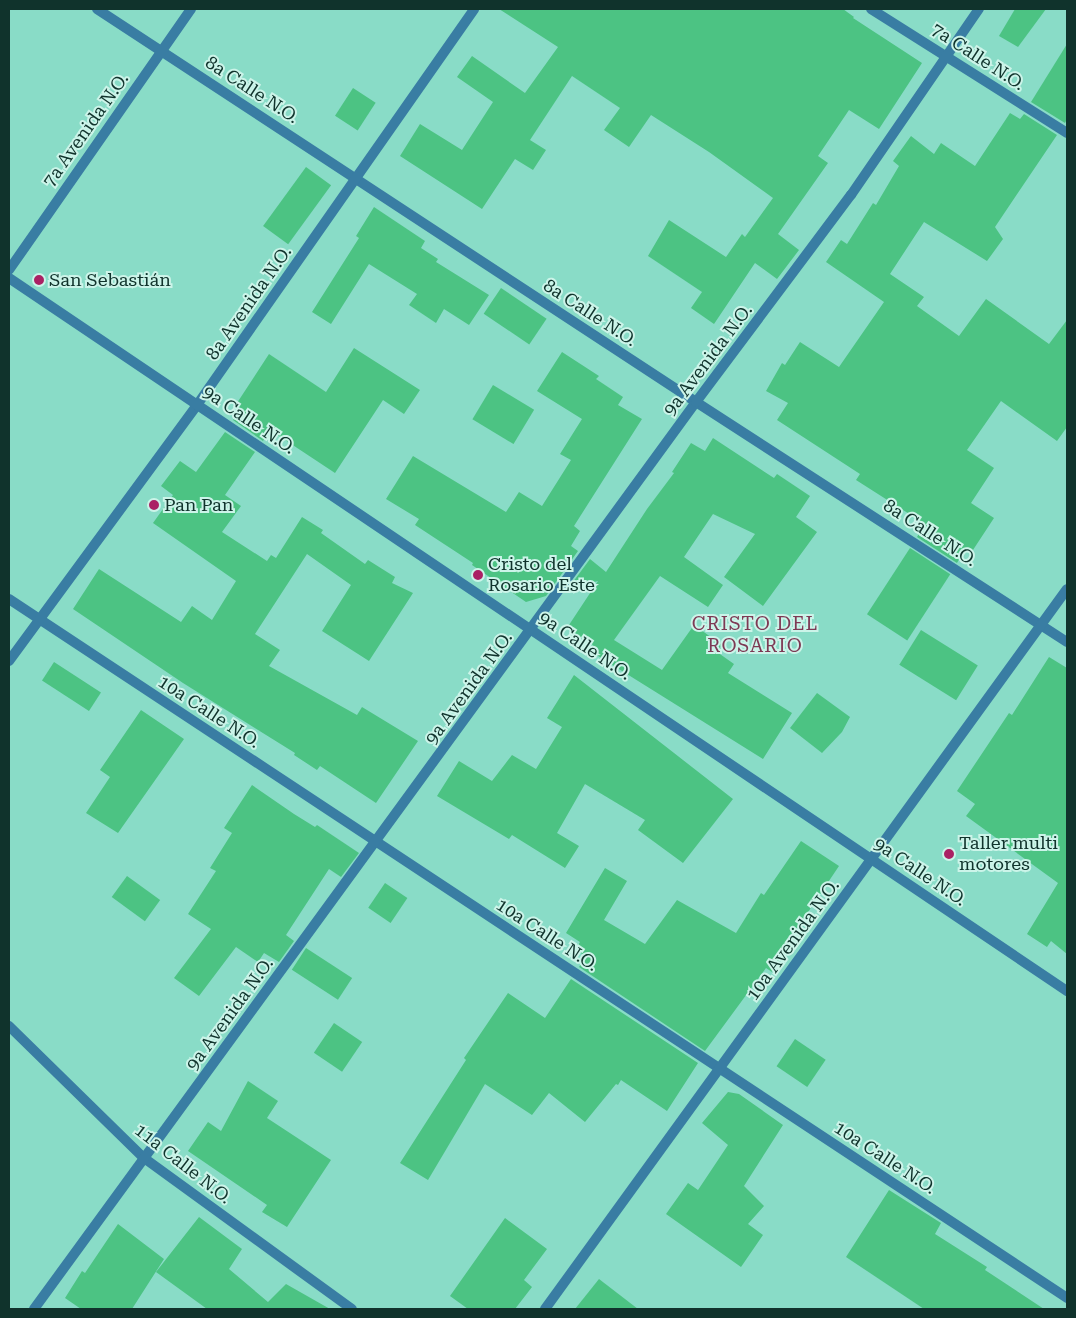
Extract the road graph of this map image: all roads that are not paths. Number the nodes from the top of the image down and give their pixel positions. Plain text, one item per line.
1 (97, 9) edge
2 (191, 9) edge
3 (474, 9) edge
4 (871, 9) edge
5 (979, 9) edge
6 (162, 51) junction
7 (947, 55) junction
8 (1067, 133) edge
9 (356, 178) junction
10 (9, 270) edge
11 (9, 278) edge
12 (696, 402) junction
13 (197, 405) junction
14 (1067, 589) edge
15 (9, 599) edge
16 (38, 619) junction
17 (1042, 625) junction
18 (532, 630) junction
19 (1067, 642) edge
20 (9, 661) edge
21 (376, 842) junction
22 (872, 860) junction
23 (1067, 991) edge
24 (9, 1026) edge
25 (720, 1068) junction
26 (144, 1158) junction
27 (1067, 1298) edge
28 (34, 1309) edge
29 (352, 1309) edge
30 (545, 1309) edge

1 - 6 street, 8a Calle N.O.
2 - 6 street, 7a Avenida N.O.
3 - 9 street, 8a Avenida N.O.
4 - 7 street, 7a Calle N.O.
5 - 7 street, 9a Avenida N.O.
6 - 9 street, 8a Calle N.O.
6 - 10 street, 7a Avenida N.O.
7 - 8 street, 7a Calle N.O.
7 - 12 street, 9a Avenida N.O.
9 - 12 street, 8a Calle N.O.
9 - 13 street, 8a Avenida N.O.
11 - 13 street, 9a Calle N.O.
12 - 17 street, 8a Calle N.O.
12 - 18 street, 9a Avenida N.O.
13 - 16 street, 8a Avenida N.O.
13 - 18 street, 9a Calle N.O.
14 - 17 street, 10a Avenida N.O.
15 - 16 street, 10a Calle N.O.
16 - 20 street, 8a Avenida N.O.
16 - 21 street, 10a Calle N.O.
17 - 19 street, 8a Calle N.O.
17 - 22 street, 10a Avenida N.O.
18 - 21 street, 9a Avenida N.O.
18 - 22 street, 9a Calle N.O.
21 - 25 street, 10a Calle N.O.
21 - 26 street, 9a Avenida N.O.
22 - 23 street, 9a Calle N.O.
22 - 25 street, 10a Avenida N.O.
24 - 26 street, 11a Calle N.O.
25 - 27 street, 10a Calle N.O.
25 - 30 street, 10a Avenida N.O.
26 - 28 street, 9a Avenida N.O.
26 - 29 street, 11a Calle N.O.

